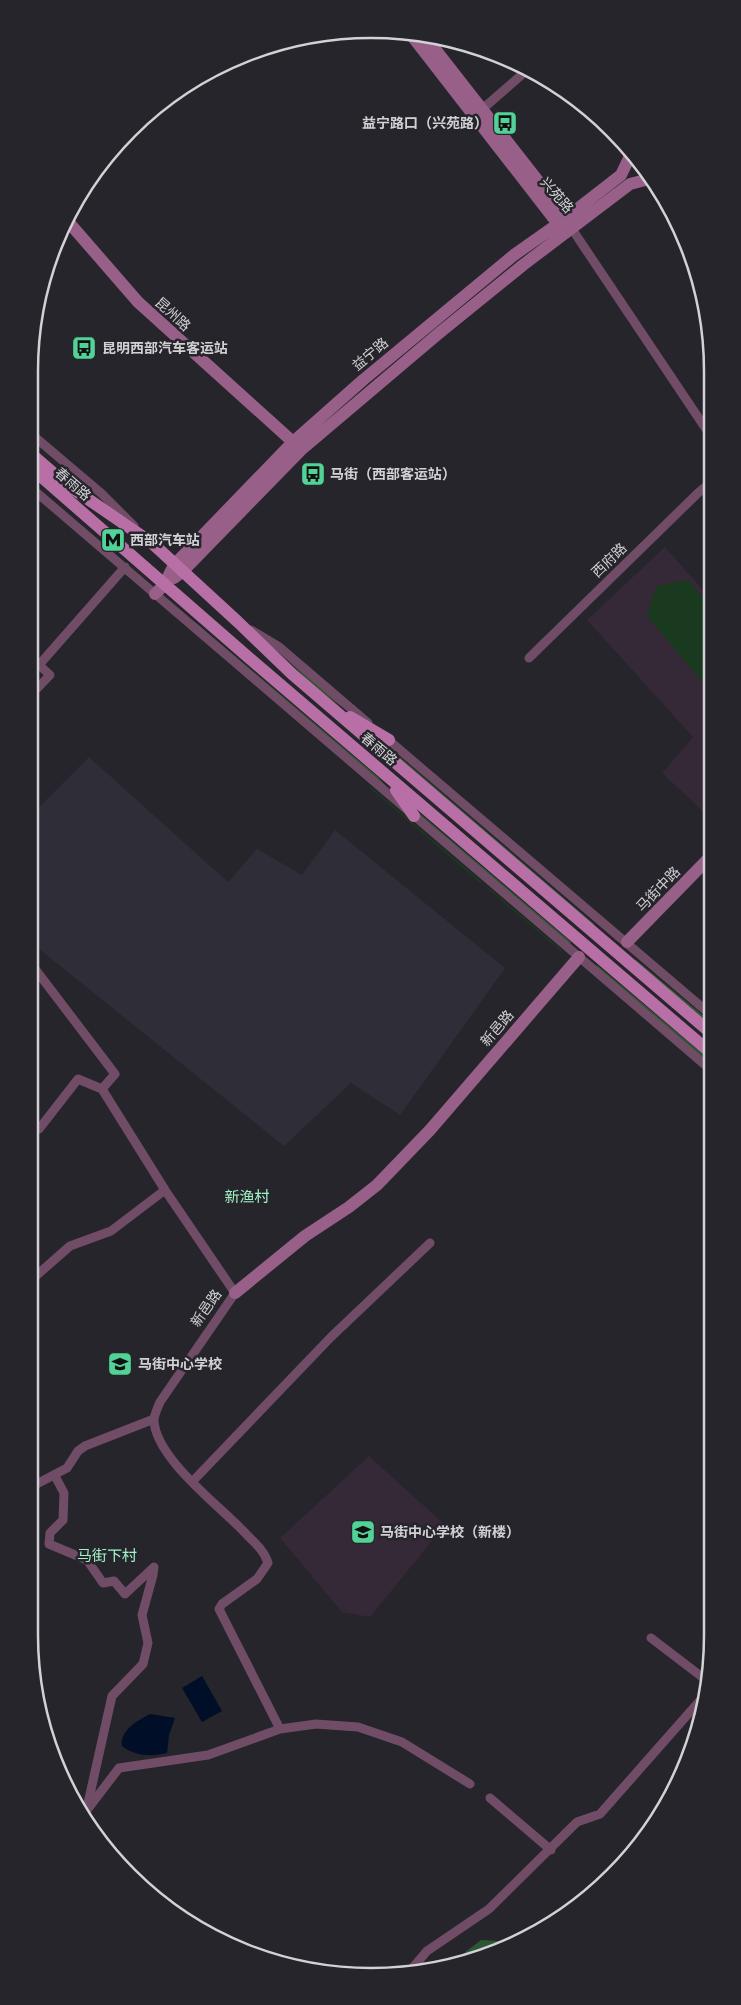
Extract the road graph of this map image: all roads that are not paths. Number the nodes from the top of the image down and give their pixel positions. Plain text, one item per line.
1 (416, 40) edge
2 (430, 43) edge
3 (522, 74) edge
4 (478, 112) junction
5 (630, 162) edge
6 (643, 179) edge
7 (626, 180) junction
8 (566, 223) junction
9 (71, 225) edge
10 (704, 426) edge
11 (38, 440) edge
12 (294, 442) junction
13 (38, 460) edge
14 (38, 474) edge
15 (704, 488) edge
16 (38, 494) edge
17 (152, 544) junction
18 (125, 567) junction
19 (178, 568) junction
20 (164, 585) junction
21 (155, 594) junction
22 (238, 622) junction
23 (529, 658) dead end
24 (38, 688) edge
25 (320, 699) junction
26 (389, 740) junction
27 (386, 775) junction
28 (414, 816) junction
29 (704, 866) edge
30 (627, 942) junction
31 (578, 957) junction
32 (38, 973) edge
33 (704, 1009) edge
34 (704, 1027) edge
35 (704, 1047) edge
36 (704, 1064) edge
37 (102, 1089) junction
38 (39, 1129) dead end
39 (166, 1190) junction
40 (430, 1243) dead end
41 (38, 1274) edge
42 (235, 1293) junction
43 (154, 1419) junction
44 (55, 1476) junction
45 (192, 1482) junction
46 (38, 1484) edge
47 (651, 1638) dead end
48 (701, 1676) edge
49 (695, 1706) edge
50 (280, 1729) junction
51 (470, 1784) dead end
52 (490, 1798) dead end
53 (85, 1806) edge
54 (87, 1808) edge
55 (551, 1850) junction
56 (415, 1965) edge

1 - 4 main road, 兴苑路
2 - 4 main road, 兴苑路
3 - 4 street
4 - 8 main road, 兴苑路
5 - 7 main road
6 - 7 main road
7 - 8 main road, 益宁路
8 - 10 street
8 - 12 main road, 益宁路
8 - 19 main road, 益宁路
9 - 12 main road, 昆州路
11 - 17 street
12 - 19 main road, 益宁路
13 - 17 main road, 春雨路
14 - 20 main road, 春雨路
15 - 23 street, 西府路
16 - 18 street
17 - 19 main road, 春雨路
18 - 21 street
18 - 24 street
19 - 20 main road, 益宁路
19 - 22 main road, 春雨路
20 - 21 main road, 益宁路
20 - 27 main road, 春雨路
21 - 28 street
22 - 25 main road, 春雨路
22 - 26 street
25 - 26 main road
25 - 34 main road, 春雨路
26 - 30 street
27 - 28 main road
27 - 35 main road, 春雨路
28 - 31 street
29 - 30 main road, 马街中路
30 - 33 street
31 - 36 street
31 - 42 main road, 新邑路
32 - 37 street
37 - 38 street
37 - 39 street
39 - 41 street
39 - 42 street
40 - 45 street
42 - 43 street, 新邑路
43 - 44 street
43 - 45 street
44 - 46 street
44 - 53 street
45 - 50 street
47 - 48 street
49 - 55 street
50 - 51 street
50 - 54 street
52 - 55 street
55 - 56 street

